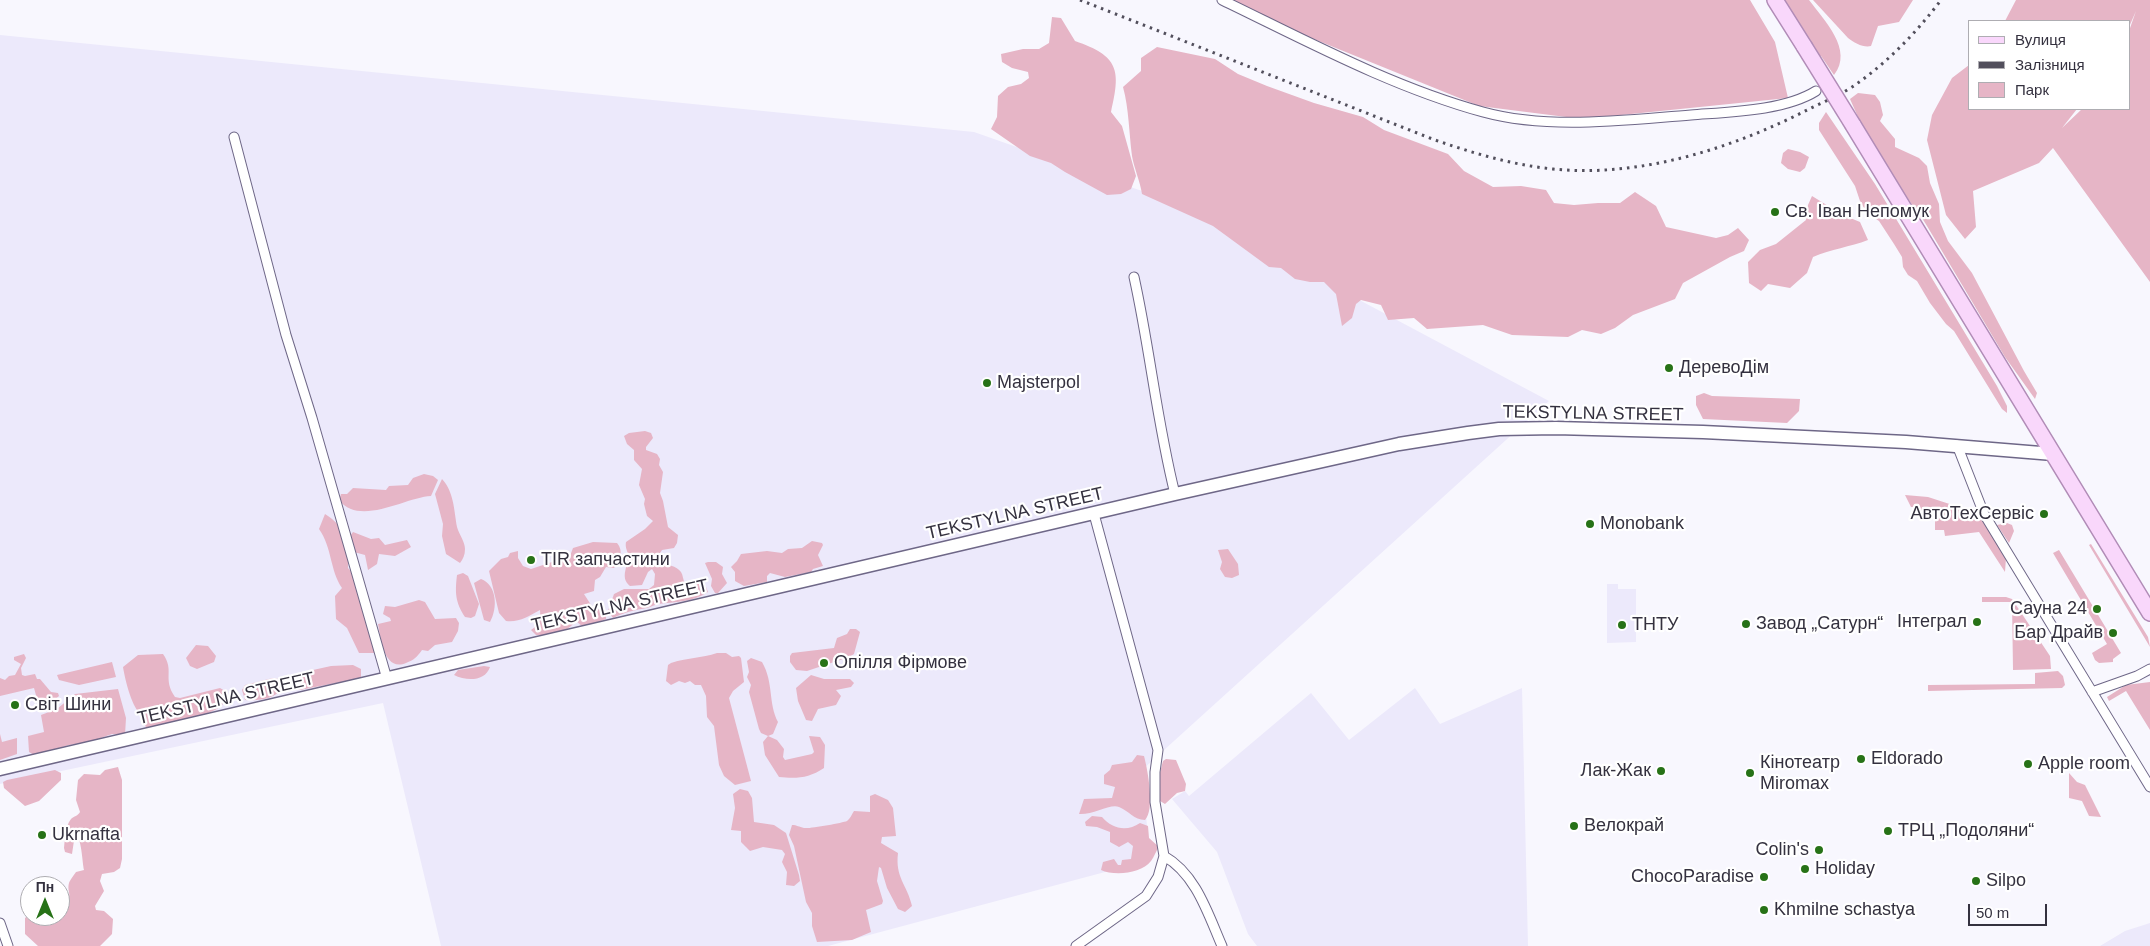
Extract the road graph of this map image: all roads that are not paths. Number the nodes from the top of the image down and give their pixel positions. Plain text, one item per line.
1 (1222, 0) edge
2 (1776, 0) edge
3 (1816, 91) dead end
4 (234, 137) dead end
5 (1134, 277) dead end
6 (1957, 446) junction
7 (2053, 454) junction
8 (1174, 494) junction
9 (1094, 514) junction
10 (2150, 613) edge
11 (2150, 669) edge
12 (387, 679) junction
13 (2092, 692) junction
14 (0, 769) edge
15 (2150, 787) edge
16 (1164, 856) junction
17 (0, 923) edge
18 (8, 946) edge
19 (1076, 946) edge
20 (1222, 946) edge

1 - 3 street
2 - 7 main road, bridge
4 - 12 street
5 - 8 street
6 - 7 street, TEKSTYLNA STREET
6 - 8 street, TEKSTYLNA STREET
6 - 13 street
7 - 10 main road
8 - 9 street, TEKSTYLNA STREET
9 - 12 street, TEKSTYLNA STREET
9 - 16 street
11 - 13 street
12 - 14 street, TEKSTYLNA STREET
13 - 15 street
16 - 19 street
16 - 20 street
17 - 18 street

